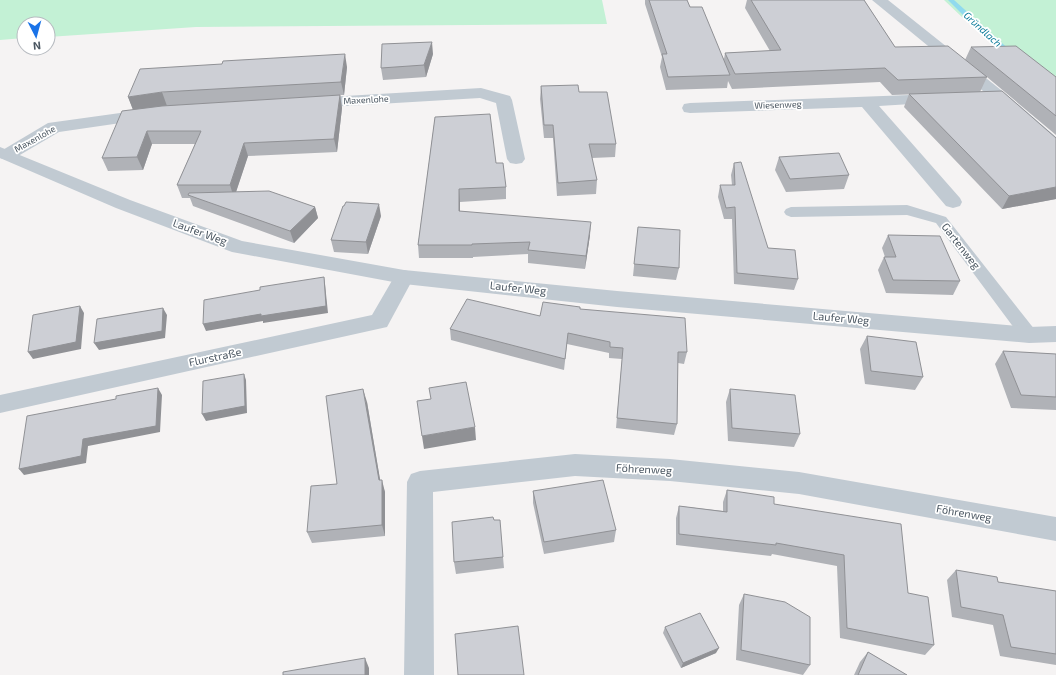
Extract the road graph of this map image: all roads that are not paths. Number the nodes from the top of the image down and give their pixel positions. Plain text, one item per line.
1 (879, 0) edge
2 (1000, 97) junction
3 (953, 98) edge
4 (976, 98) edge
5 (866, 101) junction
6 (292, 104) edge
7 (690, 108) dead end
8 (166, 112) edge
9 (1056, 146) edge
10 (4, 153) edge
11 (516, 159) dead end
12 (953, 202) dead end
13 (791, 212) dead end
14 (404, 276) junction
15 (1056, 334) edge
16 (1029, 335) junction
17 (0, 404) edge
18 (1056, 529) edge
19 (419, 675) edge

1 - 2 street
2 - 4 street
2 - 9 street
3 - 5 street, Wiesenweg
5 - 7 street, Wiesenweg
5 - 12 street
6 - 11 street, Maxenlohe
8 - 10 street, Maxenlohe
10 - 14 street, Laufer Weg
13 - 16 lane, Gartenweg
14 - 16 street, Laufer Weg
14 - 17 street, Flurstraße
15 - 16 street, Laufer Weg
18 - 19 street, Föhrenweg

